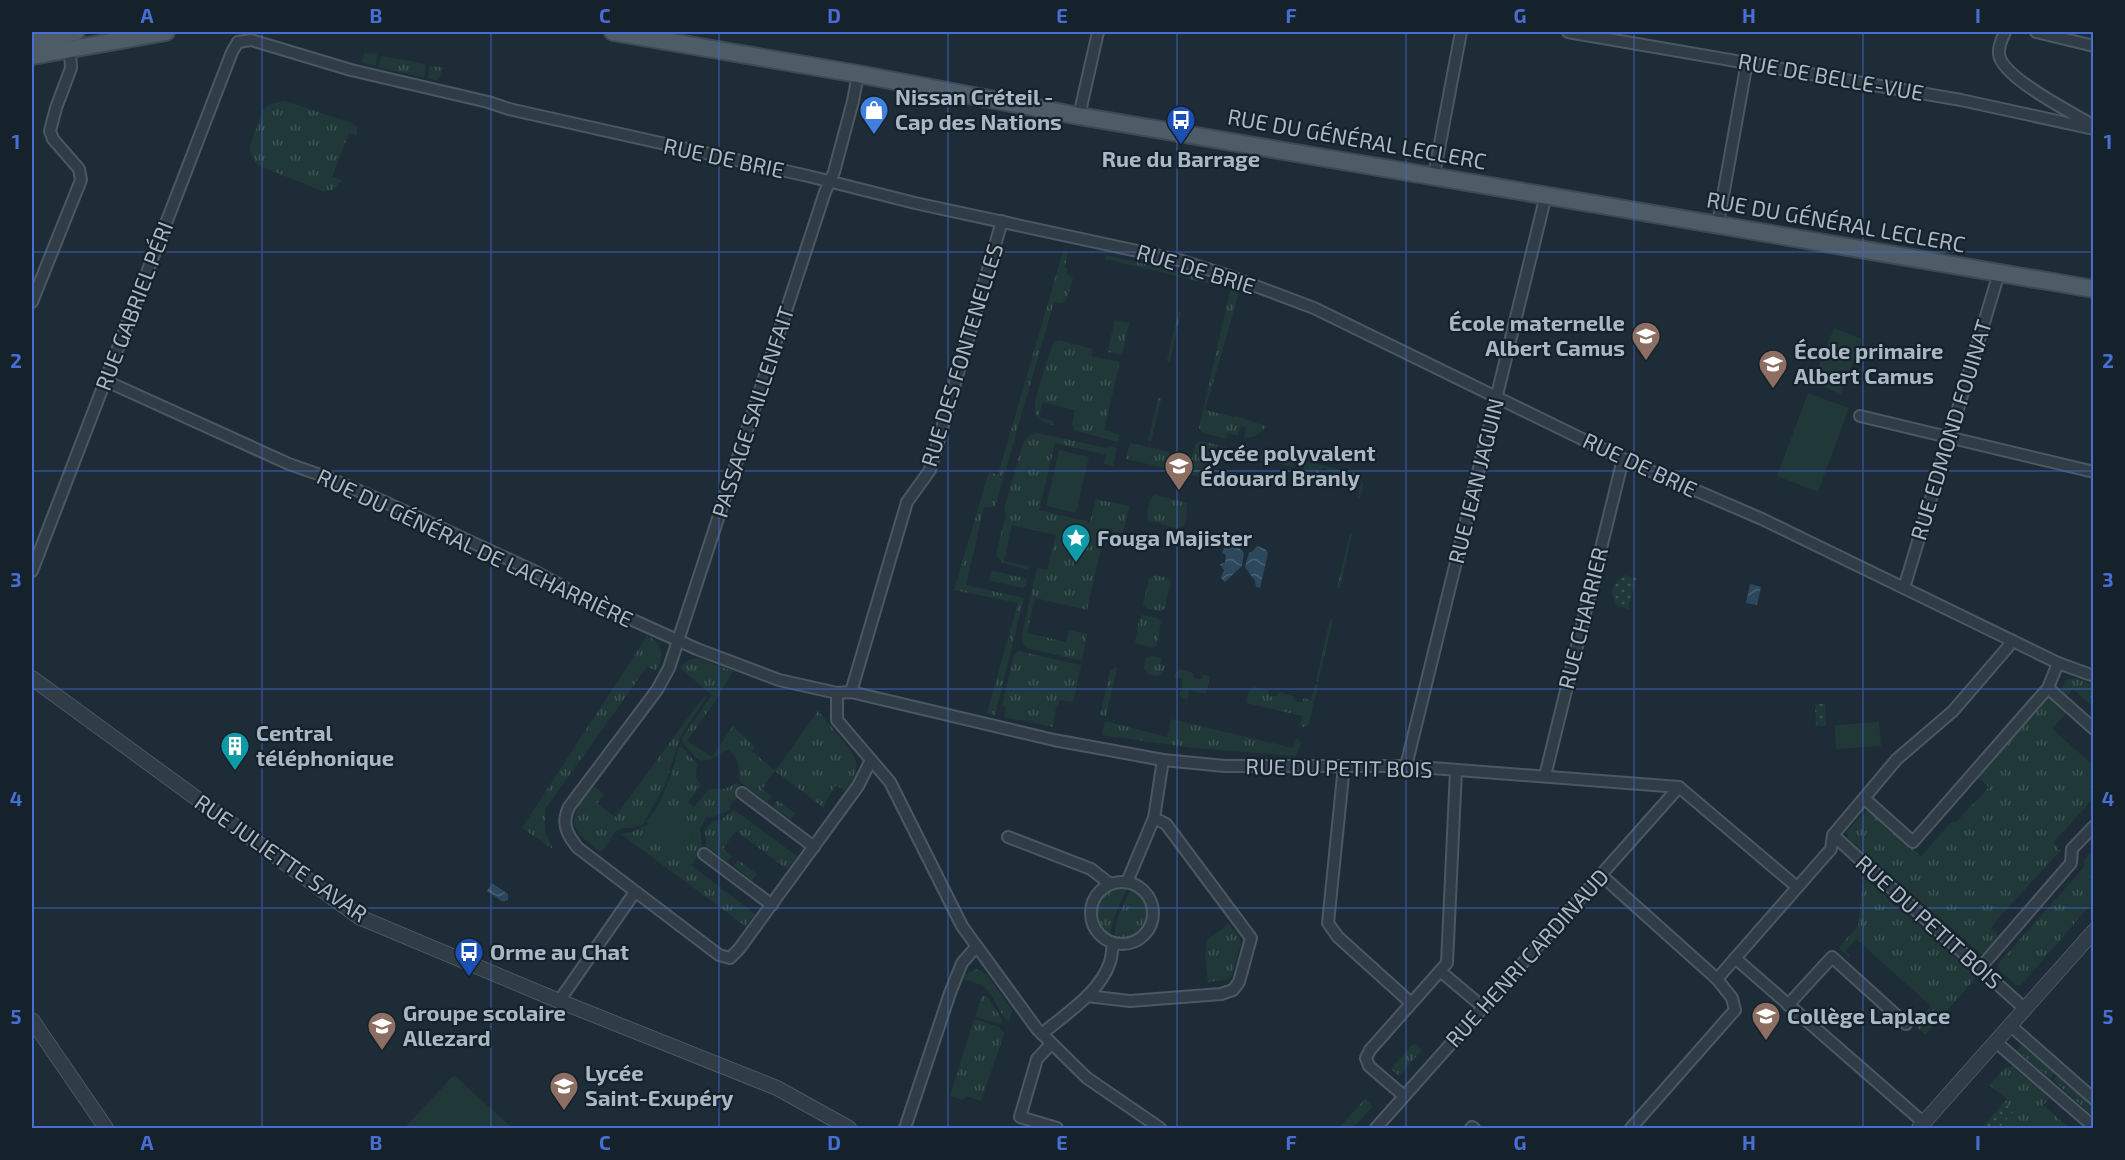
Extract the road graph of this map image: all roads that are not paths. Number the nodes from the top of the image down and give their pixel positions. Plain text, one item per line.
1 (76, 32) edge
2 (166, 32) edge
3 (613, 32) edge
4 (1098, 32) edge
5 (1461, 32) edge
6 (1568, 32) edge
7 (2005, 32) edge
8 (2036, 32) edge
9 (666, 36) edge
10 (237, 37) edge
11 (32, 41) edge
12 (2094, 46) edge
13 (70, 49) junction
14 (32, 56) edge
15 (1747, 62) junction
16 (858, 74) junction
17 (1079, 116) junction
18 (2094, 127) edge
19 (1434, 175) junction
20 (828, 182) junction
21 (1546, 195) junction
22 (1002, 221) junction
23 (1718, 224) junction
24 (1999, 273) junction
25 (2094, 289) edge
26 (32, 302) edge
27 (106, 381) junction
28 (1497, 397) junction
29 (1860, 416) dead end
30 (1949, 437) junction
31 (1623, 459) junction
32 (2094, 472) edge
33 (32, 571) edge
34 (1904, 588) junction
35 (2011, 640) junction
36 (679, 641) junction
37 (2058, 663) junction
38 (2094, 676) edge
39 (32, 678) edge
40 (2048, 688) junction
41 (851, 692) junction
42 (837, 693) junction
43 (2094, 729) edge
44 (871, 760) junction
45 (1163, 760) junction
46 (1344, 766) junction
47 (1406, 766) junction
48 (1456, 770) junction
49 (1545, 776) junction
50 (1679, 788) junction
51 (742, 793) dead end
52 (1864, 799) junction
53 (1154, 818) junction
54 (2094, 826) edge
55 (1833, 835) junction
56 (1008, 837) dead end
57 (814, 848) junction
58 (704, 854) dead end
59 (1602, 875) junction
60 (1127, 882) junction
61 (1110, 884) junction
62 (1797, 887) junction
63 (635, 892) junction
64 (772, 905) junction
65 (2094, 931) edge
66 (1113, 943) junction
67 (976, 947) junction
68 (1735, 958) junction
69 (1981, 967) junction
70 (1440, 971) junction
71 (1717, 979) junction
72 (1087, 996) junction
73 (559, 1001) junction
74 (1410, 1002) junction
75 (1788, 1005) junction
76 (1484, 1007) junction
77 (2025, 1009) junction
78 (32, 1020) edge
79 (1906, 1024) dead end
80 (2011, 1026) junction
81 (1039, 1032) junction
82 (1996, 1042) junction
83 (1051, 1044) junction
84 (1404, 1096) junction
85 (2094, 1099) edge
86 (1921, 1126) edge
87 (2094, 1127) edge
88 (106, 1128) edge
89 (849, 1128) edge
90 (905, 1128) edge
91 (1057, 1128) edge
92 (1157, 1128) edge
93 (1376, 1128) edge
94 (1631, 1128) edge

1 - 11 main road
2 - 13 main road
3 - 9 main road, RUE DU GÉNÉRAL LECLERC
4 - 17 street
5 - 19 street
6 - 15 street, RUE DE BELLE-VUE
7 - 18 street
8 - 12 street
9 - 16 main road, RUE DU GÉNÉRAL LECLERC
10 - 20 street, RUE DE BRIE
10 - 27 street, RUE GABRIEL PÉRI
13 - 14 main road
13 - 26 street
15 - 18 street, RUE DE BELLE-VUE
15 - 23 street
16 - 17 main road, RUE DU GÉNÉRAL LECLERC
16 - 20 street, PASSAGE SAILLENFAIT
17 - 19 main road, RUE DU GÉNÉRAL LECLERC
19 - 21 main road, RUE DU GÉNÉRAL LECLERC
20 - 22 street, RUE DE BRIE
20 - 36 street, PASSAGE SAILLENFAIT
21 - 23 main road, RUE DU GÉNÉRAL LECLERC
21 - 28 street, RUE JEAN JAGUIN
22 - 28 street, RUE DE BRIE
22 - 41 street, RUE DES FONTENELLES
23 - 24 main road, RUE DU GÉNÉRAL LECLERC
24 - 25 main road, RUE DU GÉNÉRAL LECLERC
24 - 30 street, RUE EDMOND FOUINAT
27 - 33 street, RUE GABRIEL PÉRI
27 - 36 street, RUE DU GÉNÉRAL DE LACHARRIÈRE
28 - 31 street, RUE DE BRIE
28 - 47 street, RUE JEAN JAGUIN
29 - 30 street
30 - 32 street
30 - 34 street, RUE EDMOND FOUINAT
31 - 34 street, RUE DE BRIE
31 - 49 street, RUE CHARRIER
34 - 35 street, RUE DE BRIE
35 - 37 street, RUE DE BRIE
35 - 52 street
36 - 42 street, RUE DU GÉNÉRAL DE LACHARRIÈRE
36 - 63 street, PASSAGE SAILLENFAIT
37 - 38 street, RUE DE BRIE
37 - 40 street
39 - 73 street, RUE JULIETTE SAVAR
40 - 43 street
40 - 52 street
41 - 42 street, RUE DU GÉNÉRAL DE LACHARRIÈRE
41 - 45 street, RUE DU PETIT BOIS
42 - 44 street
44 - 57 street
44 - 67 street
45 - 46 street, RUE DU PETIT BOIS
45 - 53 street
46 - 47 street, RUE DU PETIT BOIS
46 - 74 street
47 - 48 street, RUE DU PETIT BOIS
48 - 49 street, RUE DU PETIT BOIS
48 - 70 street
49 - 50 street, RUE DU PETIT BOIS
50 - 59 street, RUE HENRI CARDINAUD
50 - 62 street
51 - 57 street
52 - 55 street
53 - 60 street
53 - 72 street
54 - 69 street
55 - 62 street
55 - 69 street, RUE DU PETIT BOIS
56 - 61 street
57 - 64 street
58 - 64 street
59 - 71 street
59 - 76 street, RUE HENRI CARDINAUD
60 - 61 street
60 - 66 street
61 - 66 street
62 - 68 street
63 - 64 street, PASSAGE SAILLENFAIT
63 - 73 street
65 - 77 street
66 - 72 street
67 - 81 street
67 - 90 street
68 - 71 street
68 - 75 street
69 - 77 street, RUE DU PETIT BOIS
70 - 74 street
70 - 76 street
71 - 94 street
72 - 81 street
73 - 89 street, RUE JULIETTE SAVAR
74 - 84 street
75 - 79 street
75 - 86 street
76 - 84 street, RUE HENRI CARDINAUD
77 - 80 street
78 - 88 street
80 - 82 street
80 - 85 street
81 - 83 street
82 - 86 street
82 - 87 street
83 - 91 street
83 - 92 street
84 - 93 street, RUE HENRI CARDINAUD

